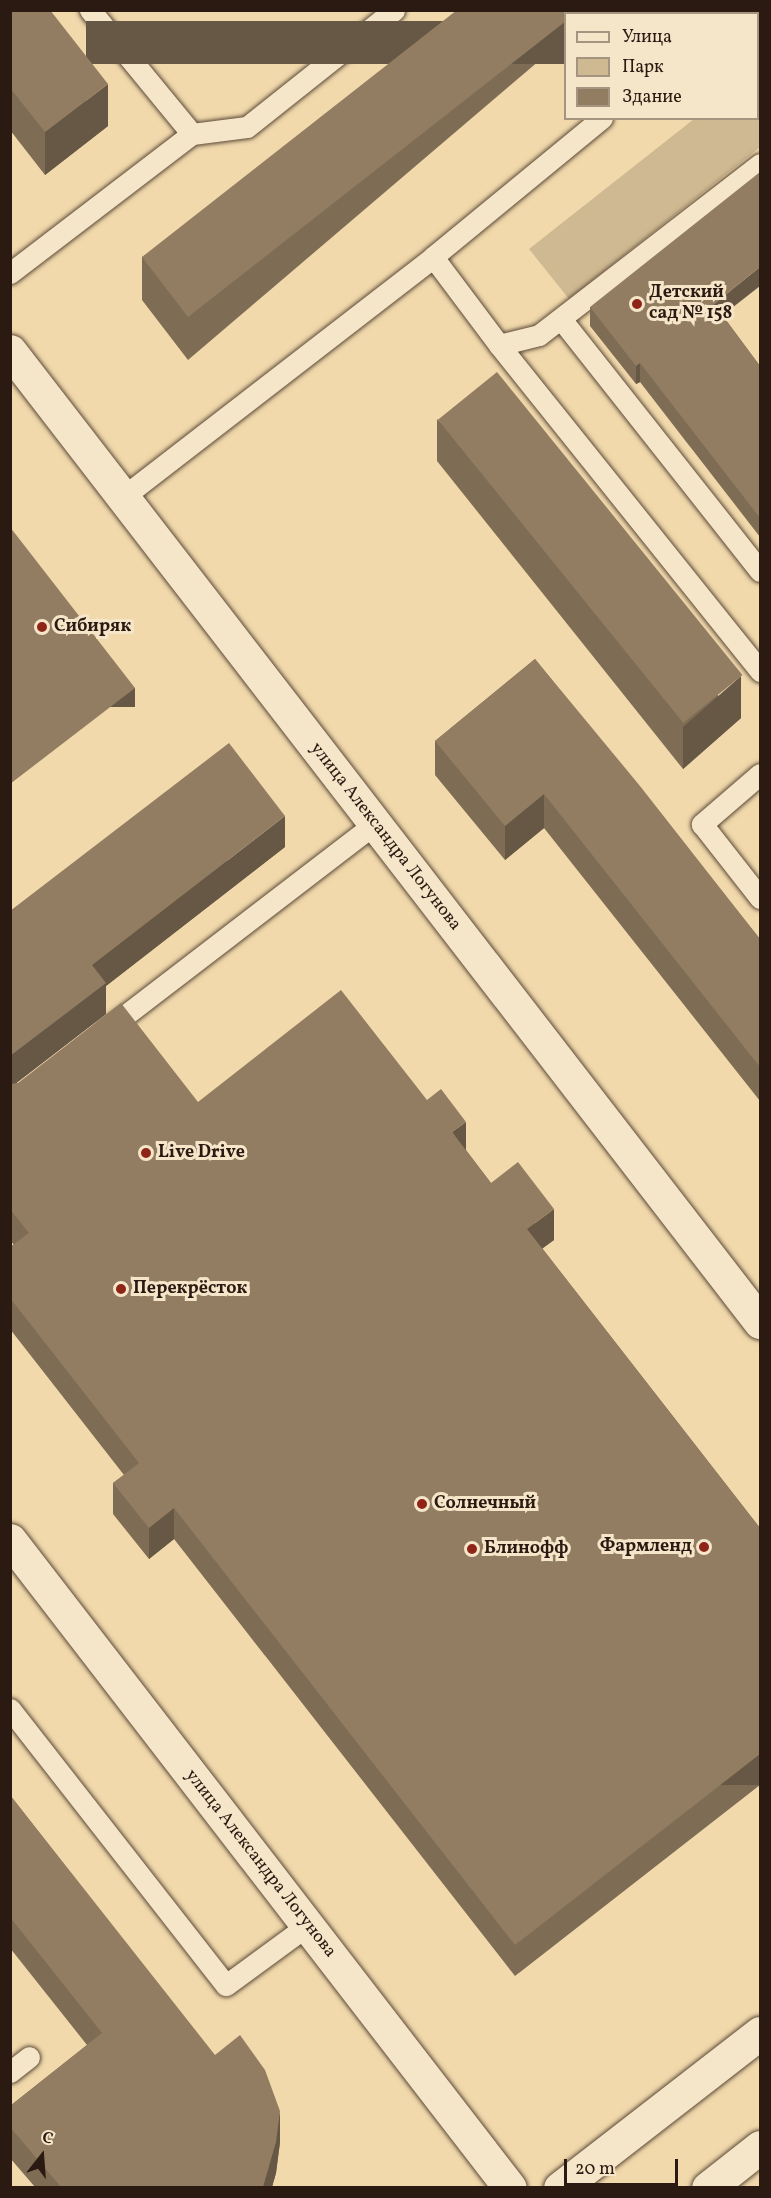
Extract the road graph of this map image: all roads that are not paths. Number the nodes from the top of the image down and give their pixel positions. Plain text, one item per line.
1 (90, 10) edge
2 (394, 10) edge
3 (600, 120) edge
4 (192, 134) junction
5 (760, 164) edge
6 (433, 257) junction
7 (10, 273) edge
8 (561, 319) junction
9 (499, 345) junction
10 (13, 361) edge
11 (123, 497) junction
12 (760, 571) edge
13 (760, 671) edge
14 (760, 774) edge
15 (374, 824) junction
16 (760, 898) edge
17 (93, 1040) edge
18 (760, 1322) edge
19 (10, 1540) edge
20 (10, 1709) edge
21 (308, 1925) junction
22 (760, 2033) edge
23 (30, 2057) dead end
24 (10, 2072) edge
25 (760, 2146) edge
26 (510, 2187) edge
27 (560, 2187) edge
28 (708, 2187) edge

1 - 4 lane
2 - 4 lane
3 - 6 lane
4 - 7 lane
5 - 8 lane
6 - 9 lane
6 - 11 lane
8 - 9 lane
8 - 12 lane
9 - 13 lane
10 - 11 street, улица Александра Логунова
11 - 15 street, улица Александра Логунова
14 - 16 lane
15 - 17 lane
15 - 18 street, улица Александра Логунова
19 - 21 street, улица Александра Логунова
20 - 21 lane
21 - 26 street, улица Александра Логунова
22 - 27 street
23 - 24 lane
25 - 28 street

